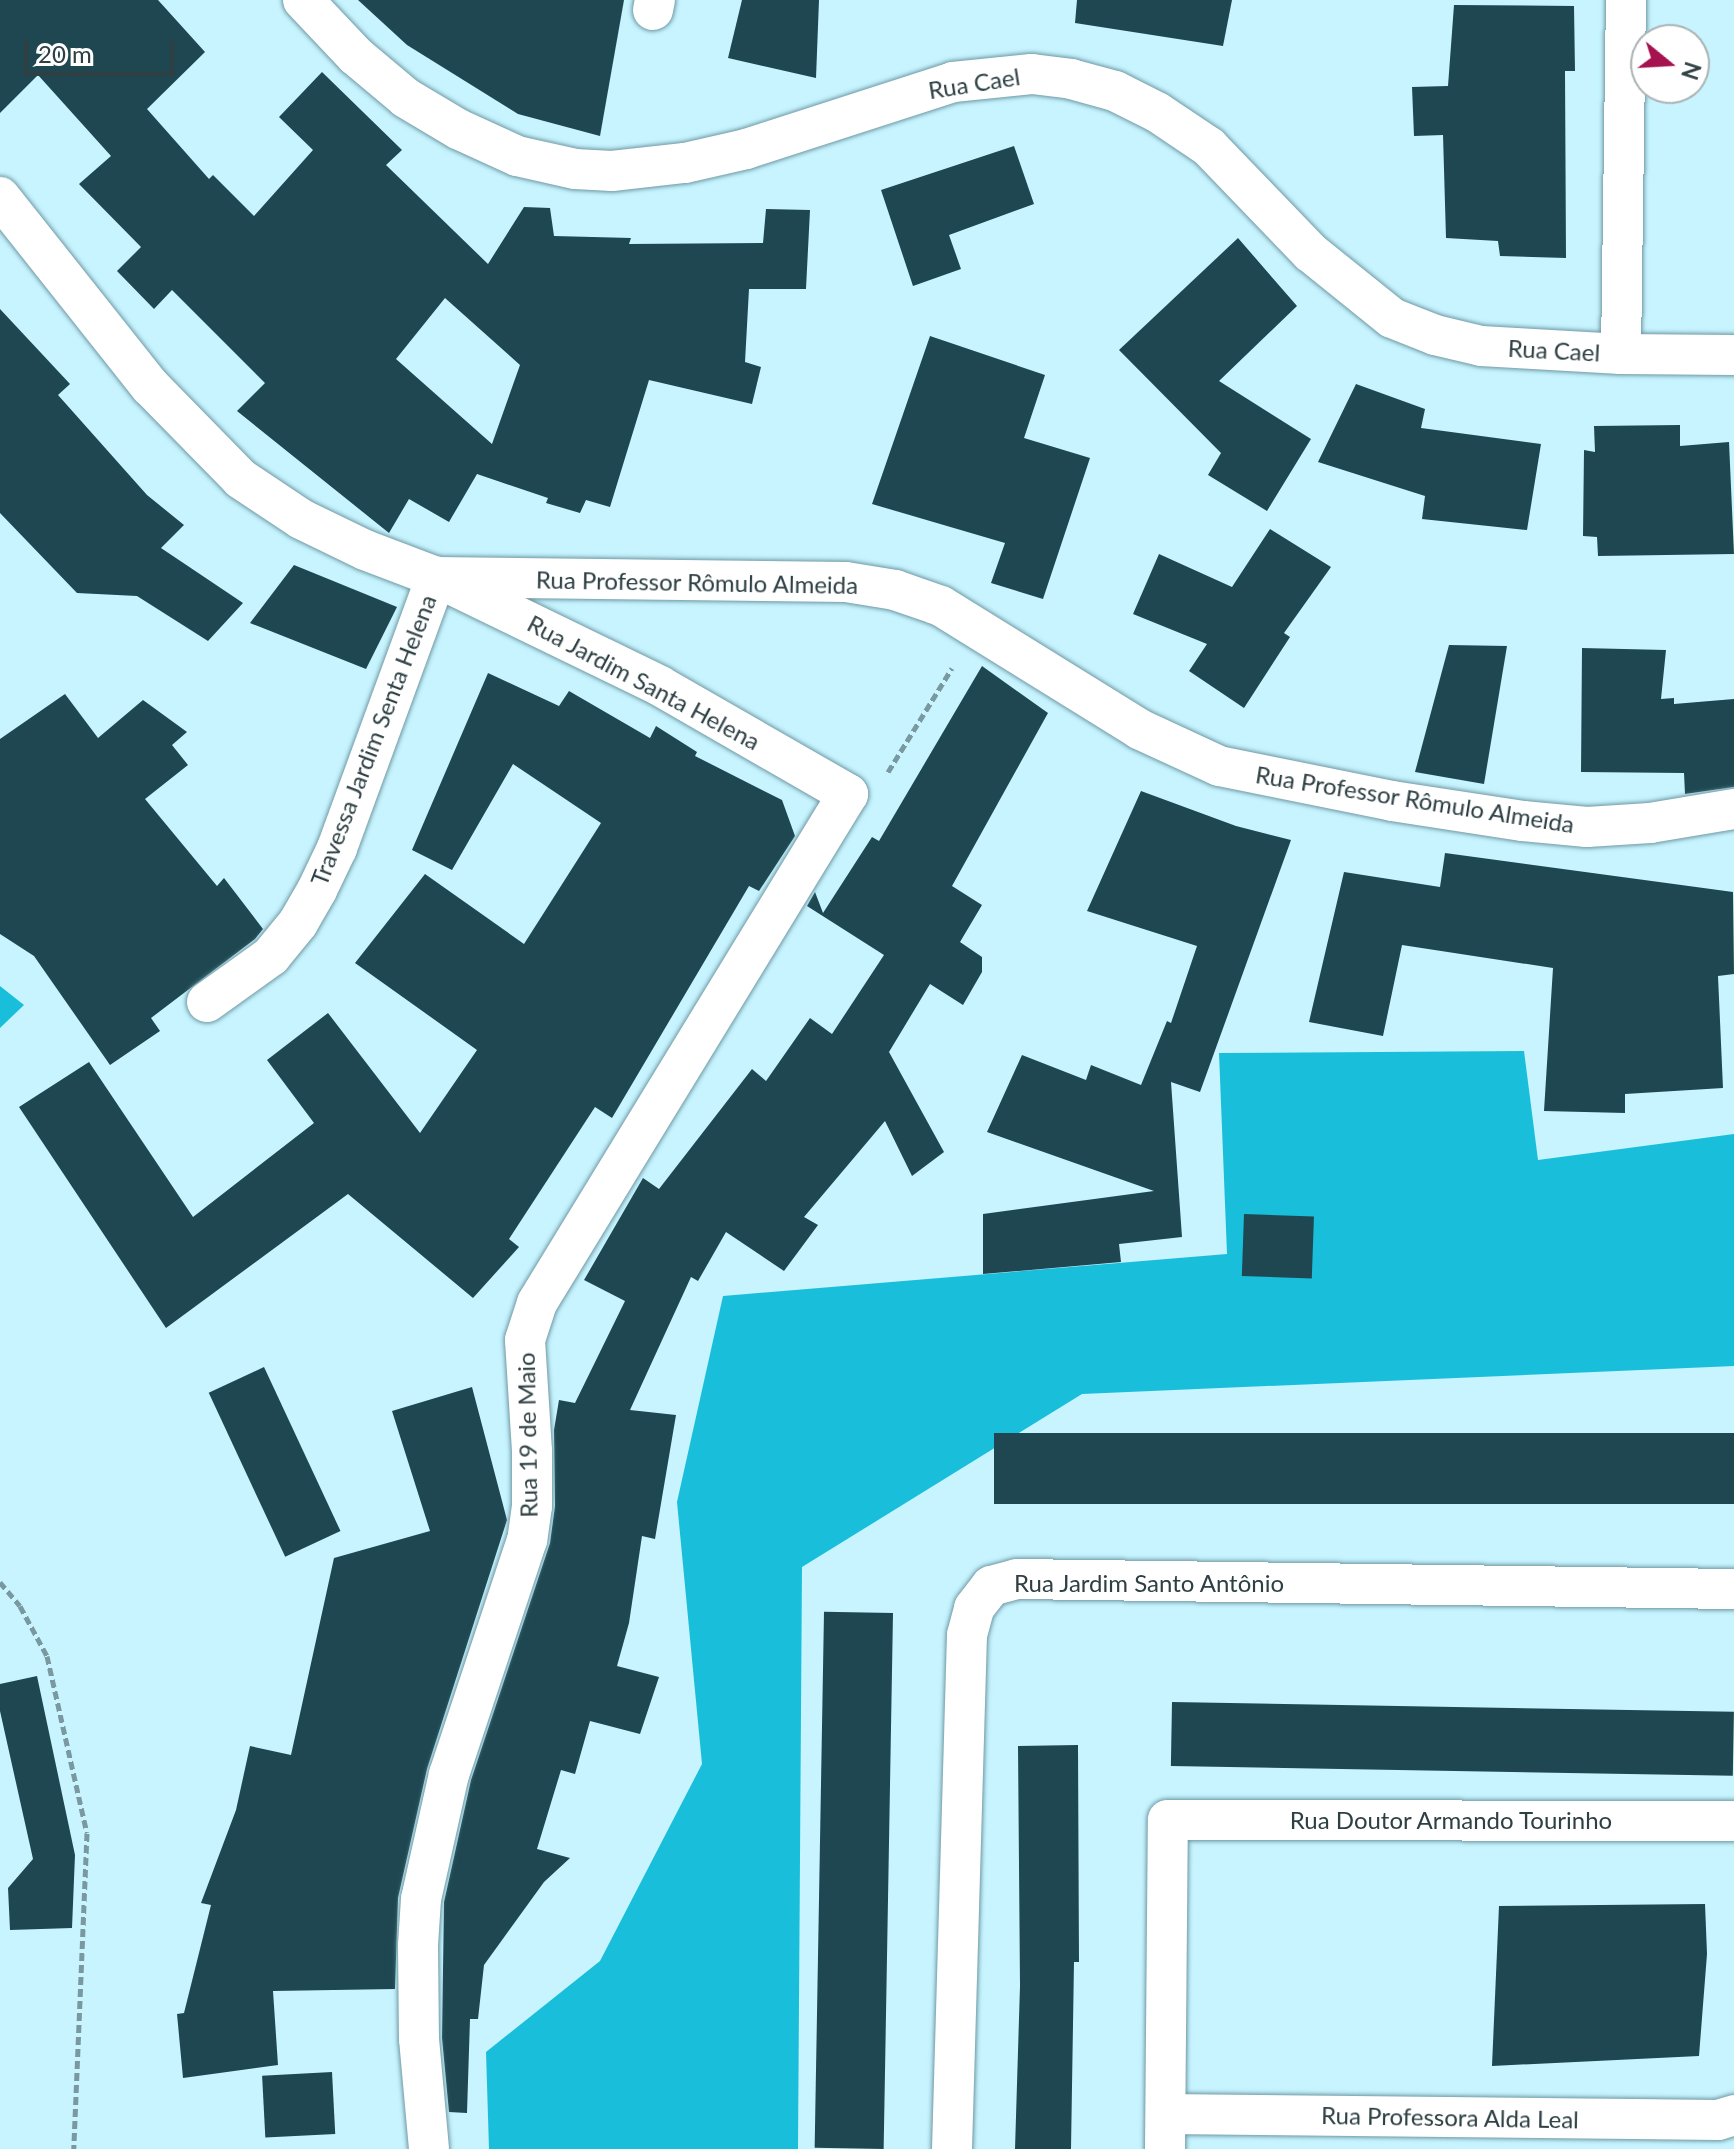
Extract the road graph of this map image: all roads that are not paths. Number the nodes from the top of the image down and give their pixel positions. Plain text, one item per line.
1 (303, 0) edge
2 (1626, 0) edge
3 (0, 197) edge
4 (1621, 354) junction
5 (1734, 355) edge
6 (436, 577) junction
7 (848, 794) joint
8 (1734, 809) edge
9 (207, 1002) dead end
10 (1734, 1589) edge
11 (1168, 1820) joint
12 (1734, 1821) edge
13 (1734, 2115) edge
14 (1165, 2132) edge
15 (1650, 2134) edge
16 (429, 2149) edge
17 (952, 2149) edge

1 - 4 street, Rua Cael
2 - 4 street
3 - 6 street, Rua Professor Rômulo Almeida
4 - 5 street
6 - 7 street, Rua Jardim Santa Helena
6 - 8 street, Rua Professor Rômulo Almeida
6 - 9 street, Travessa Jardim Senta Helena
7 - 16 street, Rua 19 de Maio
10 - 17 street, Rua Jardim Santo Antônio
11 - 12 street, Rua Doutor Armando Tourinho
11 - 14 street, Rua Professora Alda Leal
13 - 15 street, Rua Professora Alda Leal
14 - 15 street, Rua Professora Alda Leal

